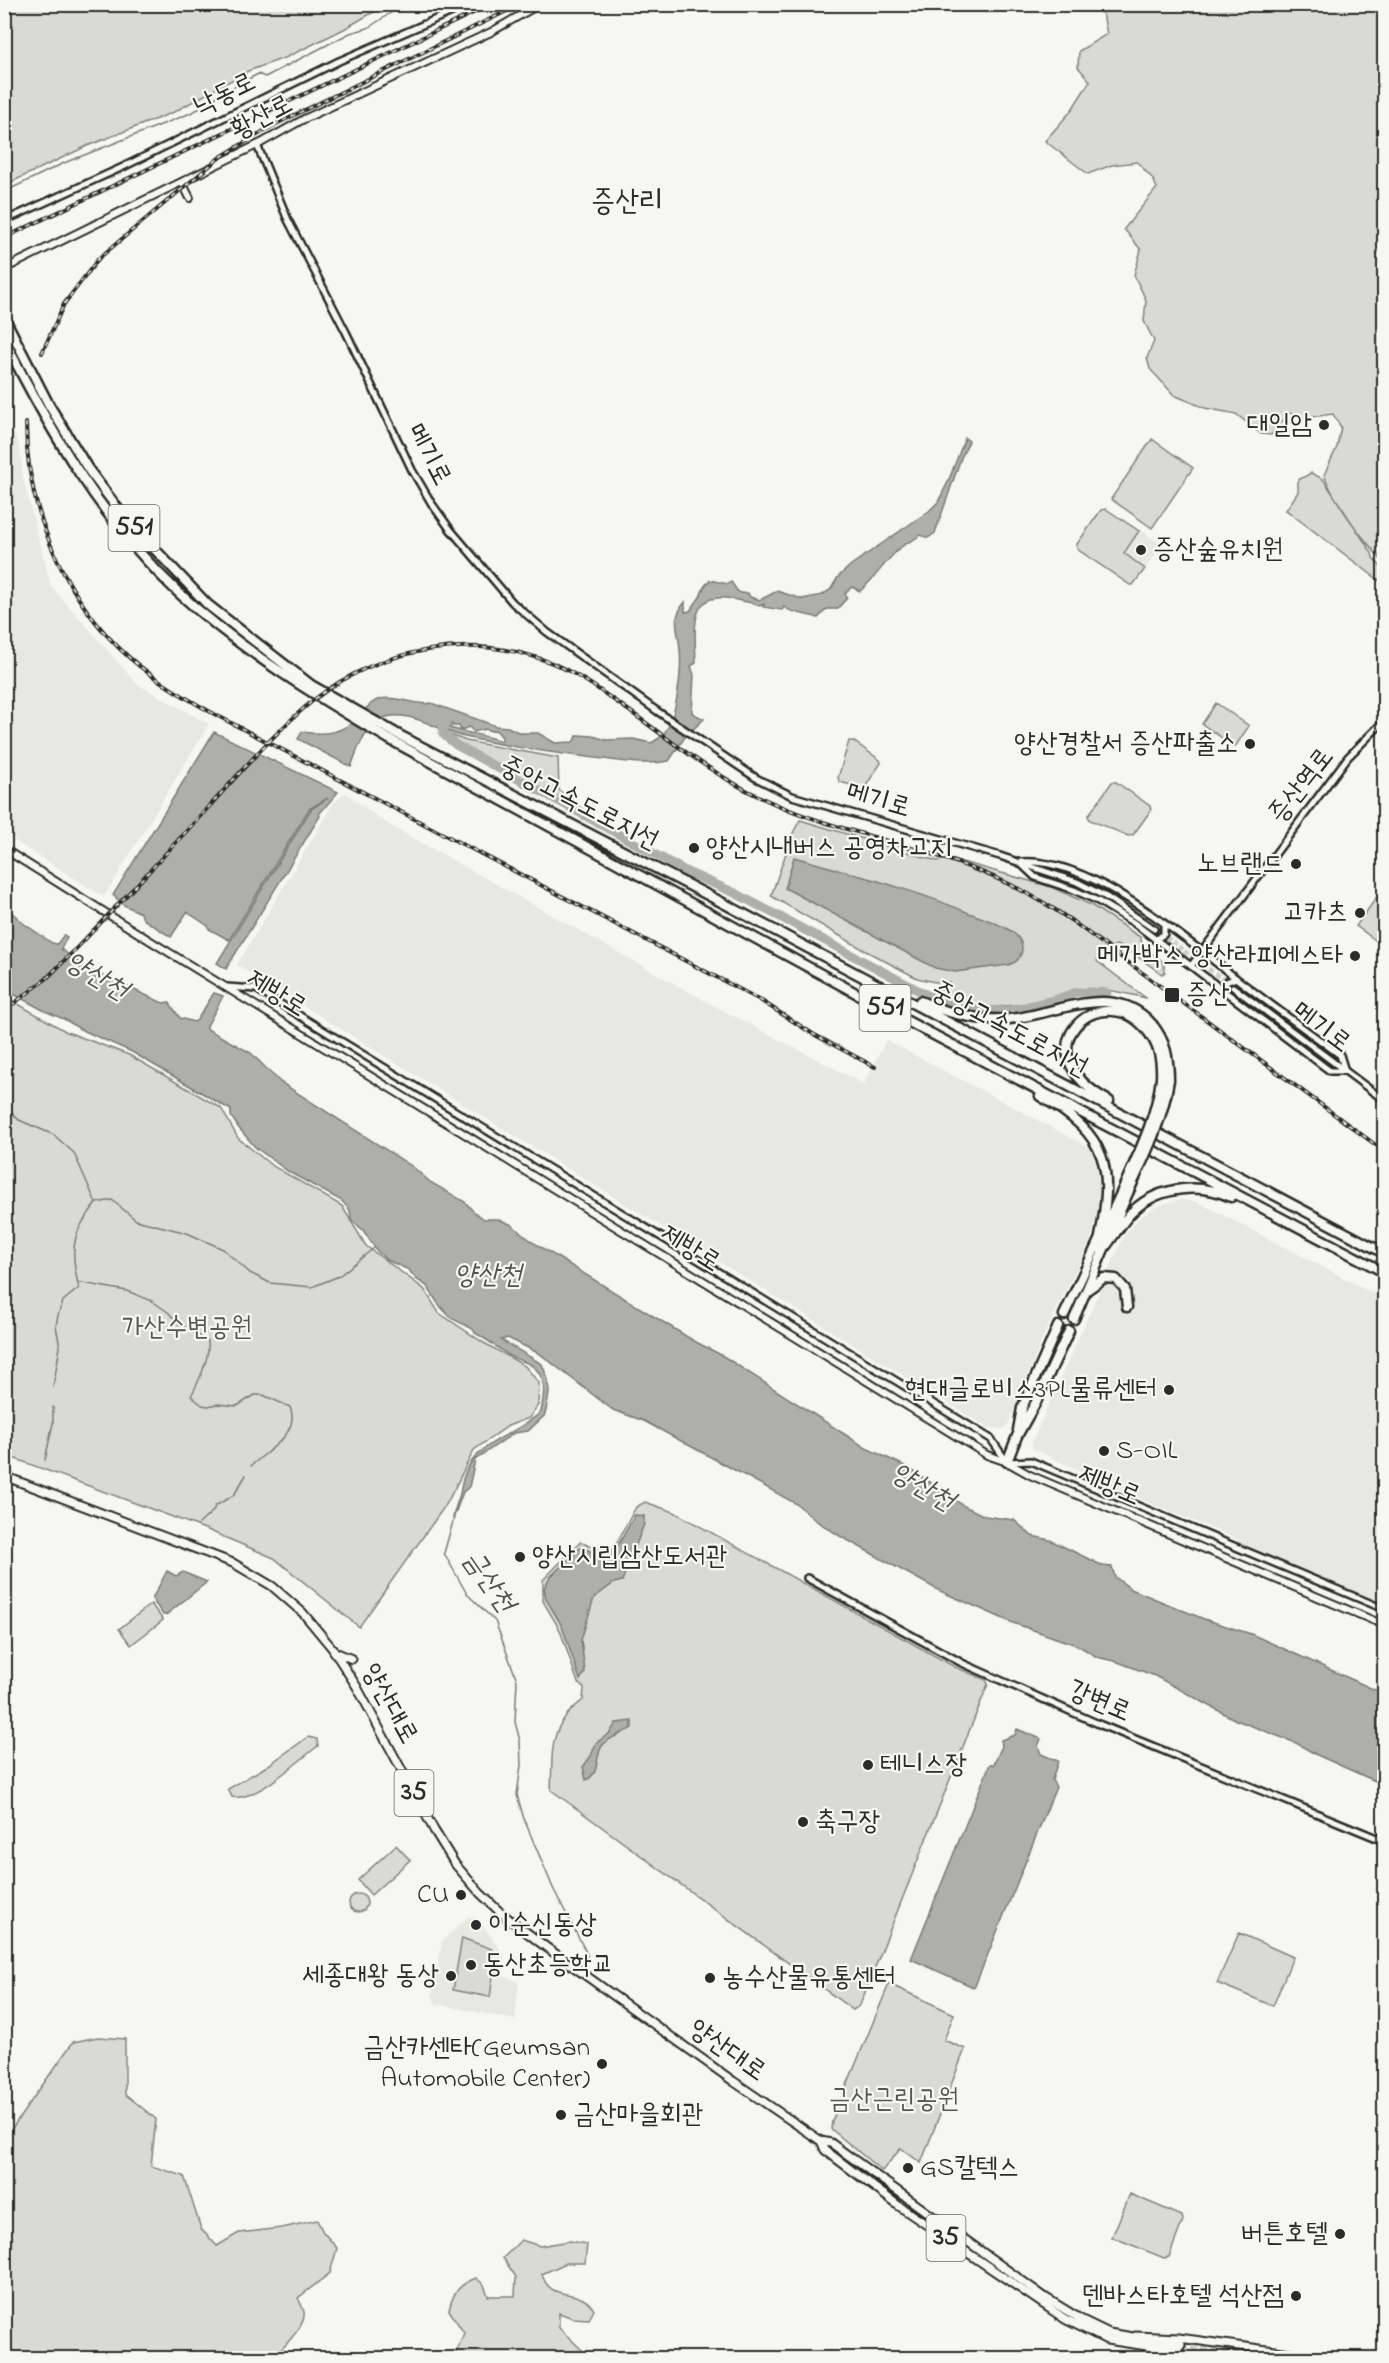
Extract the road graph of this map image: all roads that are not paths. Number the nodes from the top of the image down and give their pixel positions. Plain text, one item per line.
1 (463, 4) edge
2 (540, 4) edge
3 (257, 145) junction
4 (182, 182) junction
5 (190, 198) dead end
6 (4, 221) edge
7 (4, 269) edge
8 (4, 316) edge
9 (4, 339) edge
10 (309, 688) junction
11 (1384, 721) edge
12 (4, 849) edge
13 (1019, 862) junction
14 (725, 904) junction
15 (1164, 924) junction
16 (1154, 929) tunnel mouth
17 (1155, 940) junction
18 (1202, 952) junction
19 (1191, 966) junction
20 (1236, 978) junction
21 (224, 987) junction
22 (1233, 987) tunnel mouth
23 (1224, 992) junction
24 (960, 1049) junction
25 (1345, 1071) junction
26 (1165, 1079) junction
27 (1384, 1100) edge
28 (1205, 1157) junction
29 (1101, 1246) junction
30 (1384, 1253) edge
31 (1384, 1274) edge
32 (1085, 1293) junction
33 (1127, 1307) dead end
34 (1064, 1315) dead end
35 (1074, 1319) dead end
36 (1058, 1326) dead end
37 (1069, 1331) dead end
38 (1017, 1436) junction
39 (1006, 1462) junction
40 (4, 1476) edge
41 (807, 1578) dead end
42 (1384, 1609) edge
43 (1384, 1625) edge
44 (332, 1648) junction
45 (352, 1659) dead end
46 (1384, 1841) edge
47 (821, 2141) junction
48 (1123, 2336) junction
49 (1141, 2346) junction
50 (1172, 2358) tunnel mouth
51 (1328, 2358) edge

1 - 6 street, 낙동로
2 - 3 main road, 황산로
3 - 4 main road, 황산로
3 - 13 street, 메기로
4 - 5 main road
4 - 7 main road, 황산로
8 - 10 highway, 중앙고속도로지선 / 551
9 - 10 highway, 중앙고속도로지선 / 551
10 - 14 highway, 중앙고속도로지선 / 551
10 - 24 highway, 중앙고속도로지선 / 551
11 - 18 street, 증산역로
12 - 21 main road, 제방로
13 - 15 street
13 - 16 street, 메기로
13 - 17 street
14 - 26 highway
14 - 28 highway, 중앙고속도로지선 / 551
15 - 17 street
15 - 18 street
17 - 19 street
18 - 19 street, 증산역로
18 - 20 street
19 - 23 street
20 - 23 street
20 - 25 street
21 - 39 main road, 제방로
21 - 39 street
22 - 25 street, 메기로
23 - 25 street
24 - 29 highway
24 - 31 highway, 중앙고속도로지선 / 551
25 - 27 street, 메기로
26 - 28 highway
26 - 29 highway, bridge
28 - 30 highway, 중앙고속도로지선 / 551
29 - 31 highway
29 - 32 highway
29 - 34 highway
32 - 33 highway
32 - 35 highway
36 - 38 highway
37 - 38 highway
38 - 39 highway
39 - 42 street
39 - 43 main road, 제방로
40 - 44 main road, 양산대로 / 35
41 - 46 street, 강변로
44 - 45 main road
44 - 47 main road, 양산대로 / 35
47 - 48 main road, 양산대로 / 35
47 - 49 main road, 양산대로 / 35
48 - 49 main road, 양산대로 / 35
48 - 51 main road
49 - 50 main road

